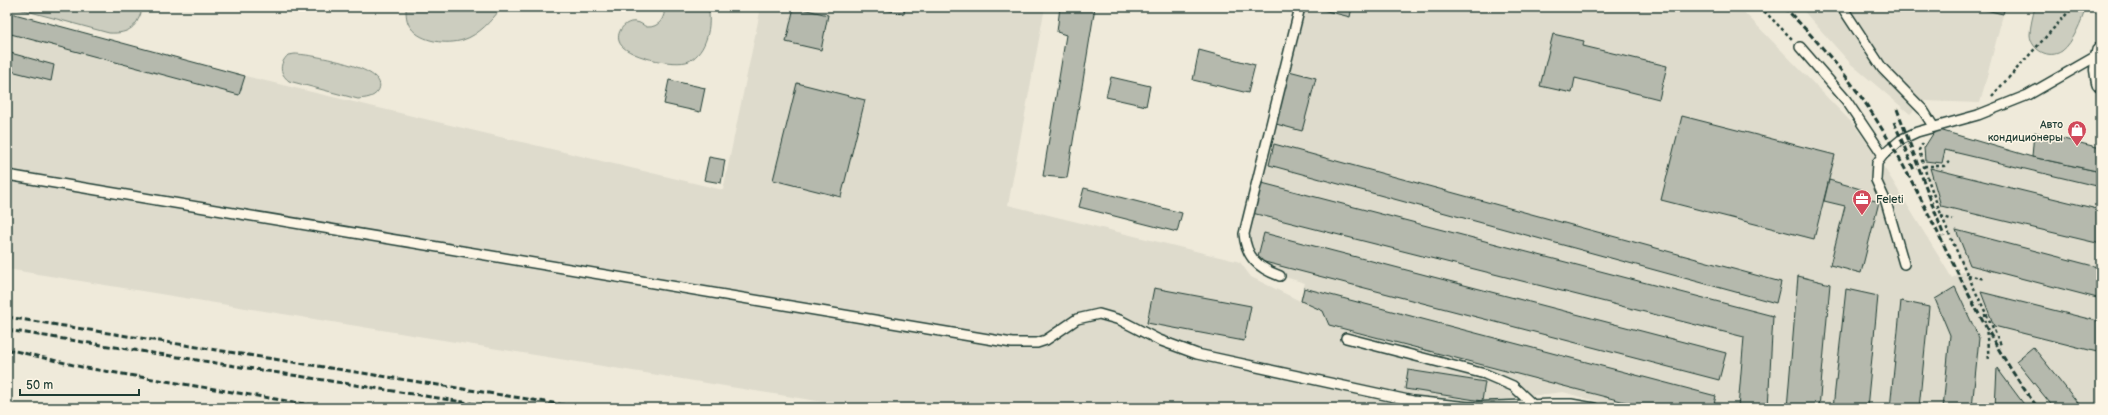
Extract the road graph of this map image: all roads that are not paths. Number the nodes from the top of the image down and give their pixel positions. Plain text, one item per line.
1 (1300, 7) edge
2 (1842, 7) edge
3 (1800, 46) road end
4 (2101, 53) edge
5 (2101, 83) edge
6 (1933, 126) junction
7 (1883, 155) junction
8 (7, 175) edge
9 (1904, 264) dead end
10 (1280, 276) dead end
11 (1346, 338) dead end
12 (1532, 404) junction
13 (1594, 408) edge

1 - 10 lane
2 - 6 lane
3 - 7 lane
4 - 5 street
4 - 6 lane
6 - 7 lane
7 - 9 lane
8 - 12 lane
11 - 12 lane
12 - 13 lane

